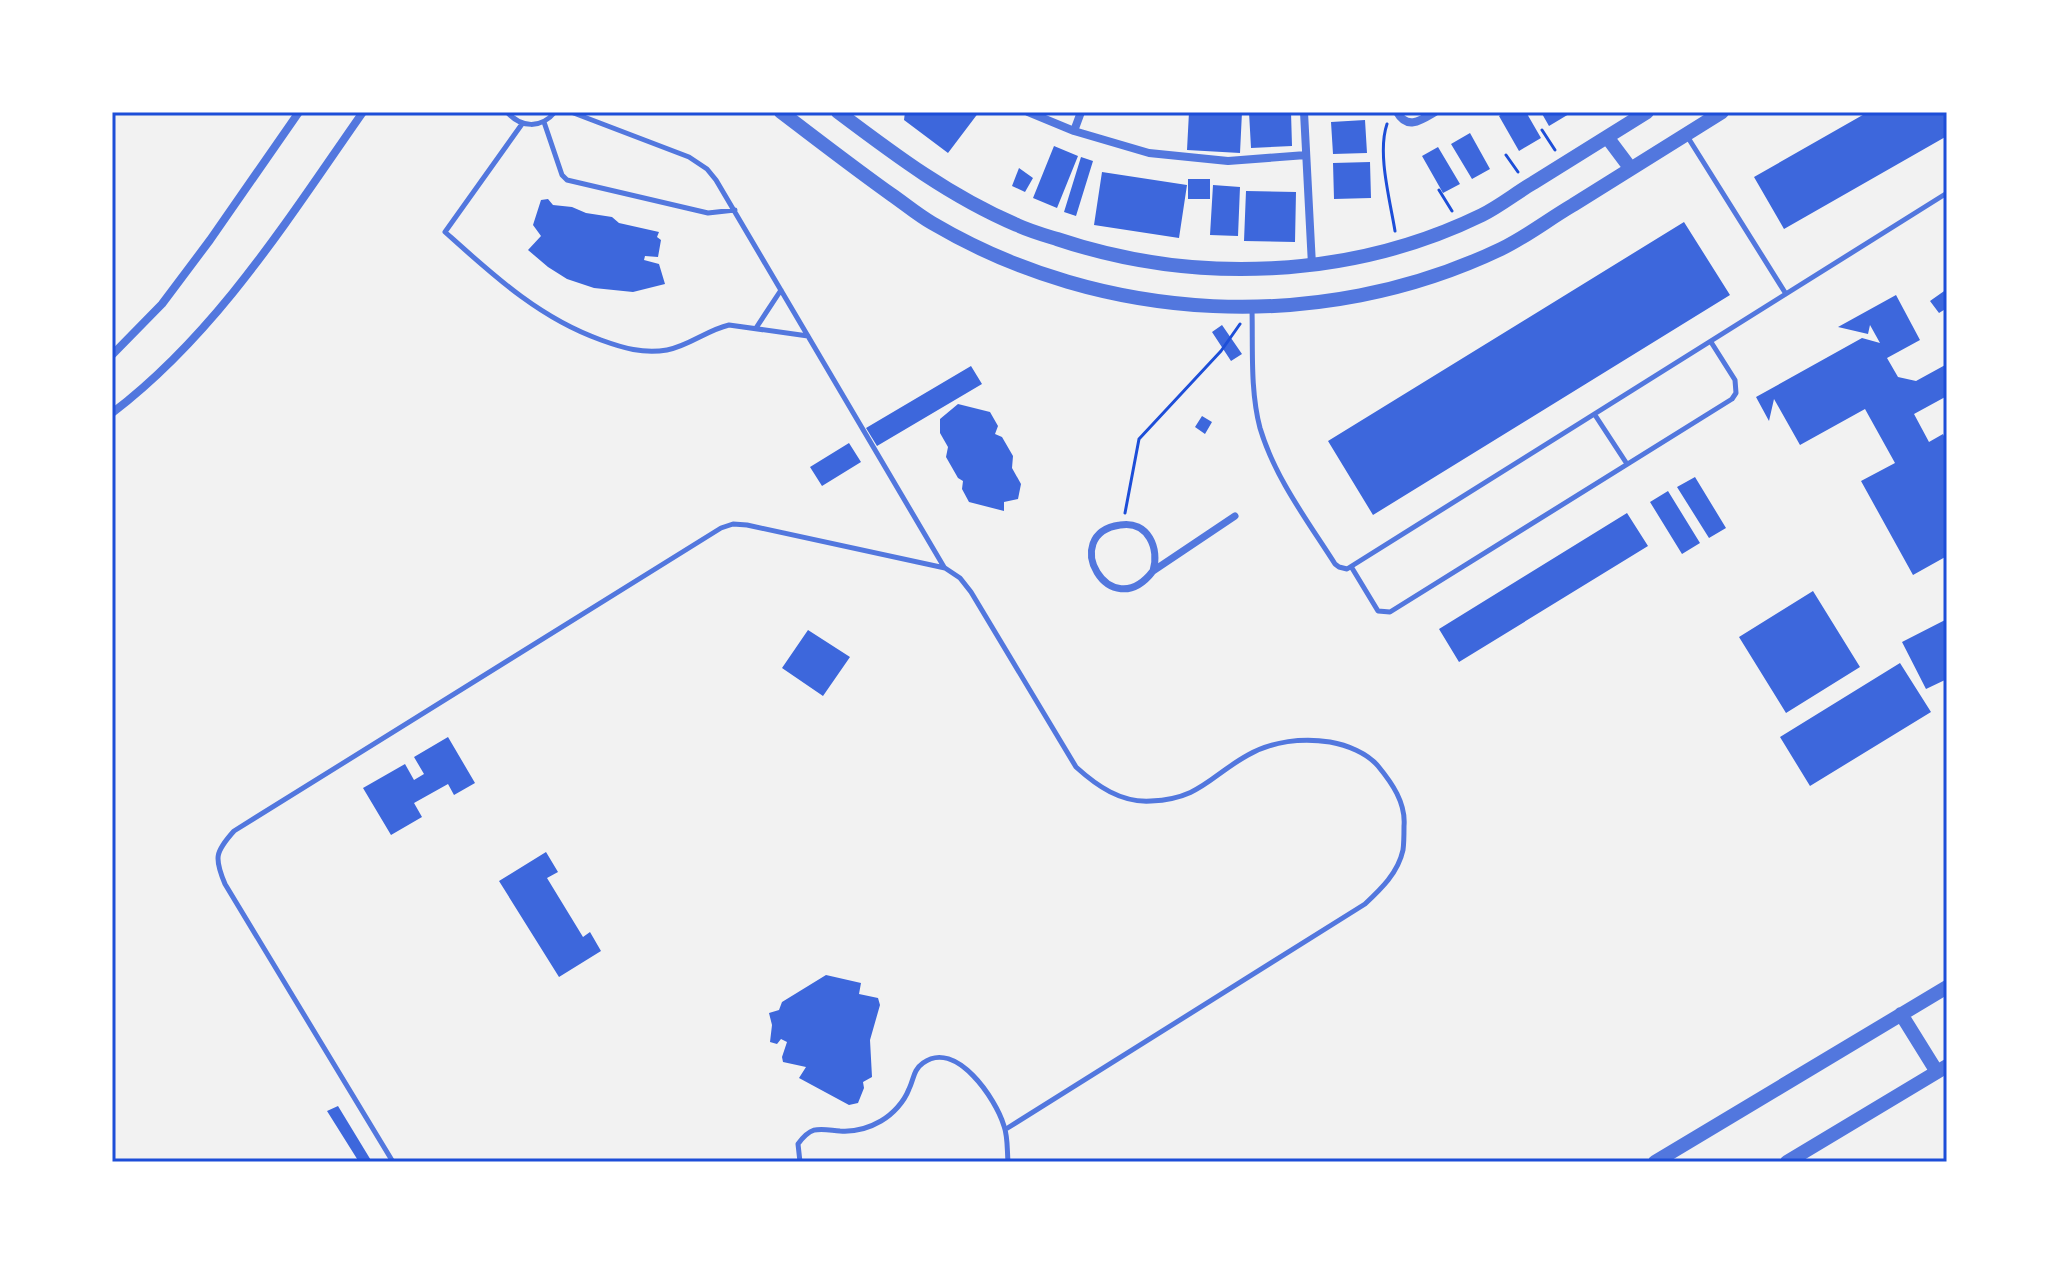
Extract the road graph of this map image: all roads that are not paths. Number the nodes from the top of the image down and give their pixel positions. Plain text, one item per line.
1 (299, 112) edge
2 (363, 112) edge
3 (507, 112) edge
4 (555, 112) edge
5 (571, 112) edge
6 (598, 112) edge
7 (781, 112) edge
8 (838, 112) edge
9 (1028, 112) edge
10 (1081, 112) edge
11 (1304, 112) edge
12 (1397, 112) edge
13 (1435, 112) edge
14 (1647, 112) edge
15 (1722, 112) edge
16 (592, 120) junction
17 (544, 122) junction
18 (522, 124) junction
19 (1074, 131) junction
20 (1686, 134) junction
21 (1607, 137) junction
22 (1306, 155) junction
23 (1631, 169) junction
24 (1947, 193) edge
25 (735, 210) junction
26 (1312, 265) junction
27 (781, 290) junction
28 (1786, 294) junction
29 (1252, 308) junction
30 (756, 328) junction
31 (808, 336) junction
32 (1711, 342) junction
33 (112, 355) edge
34 (112, 413) edge
35 (1595, 415) junction
36 (1627, 464) junction
37 (1235, 516) dead end
38 (1352, 567) junction
39 (945, 568) junction
40 (1153, 571) junction
41 (1947, 987) edge
42 (1901, 1014) junction
43 (1942, 1069) edge
44 (1006, 1129) junction
45 (1809, 1156) edge
46 (393, 1162) edge
47 (800, 1162) edge
48 (1008, 1162) edge
49 (1655, 1162) edge
50 (1787, 1162) edge

1 - 33 street
2 - 34 street
3 - 18 lane
4 - 17 lane
5 - 16 lane
6 - 16 lane
7 - 29 street
8 - 26 street
9 - 19 street
10 - 19 street
11 - 22 street
12 - 13 street
14 - 21 street
15 - 20 street
16 - 25 lane
17 - 18 lane
17 - 25 lane
18 - 30 lane
19 - 22 street
20 - 23 street
20 - 28 lane
21 - 23 street
21 - 26 street
22 - 26 street
23 - 29 street
24 - 28 lane
25 - 27 lane
27 - 30 lane
27 - 31 lane
28 - 32 lane
29 - 38 lane
30 - 31 lane
31 - 39 lane
32 - 35 lane
32 - 36 lane
35 - 36 lane
35 - 38 lane
36 - 38 lane
37 - 40 street
39 - 44 lane
39 - 46 lane
40 - 40 street
41 - 42 street
42 - 43 street
42 - 49 street
43 - 45 street
44 - 47 lane
44 - 48 lane
45 - 50 street

